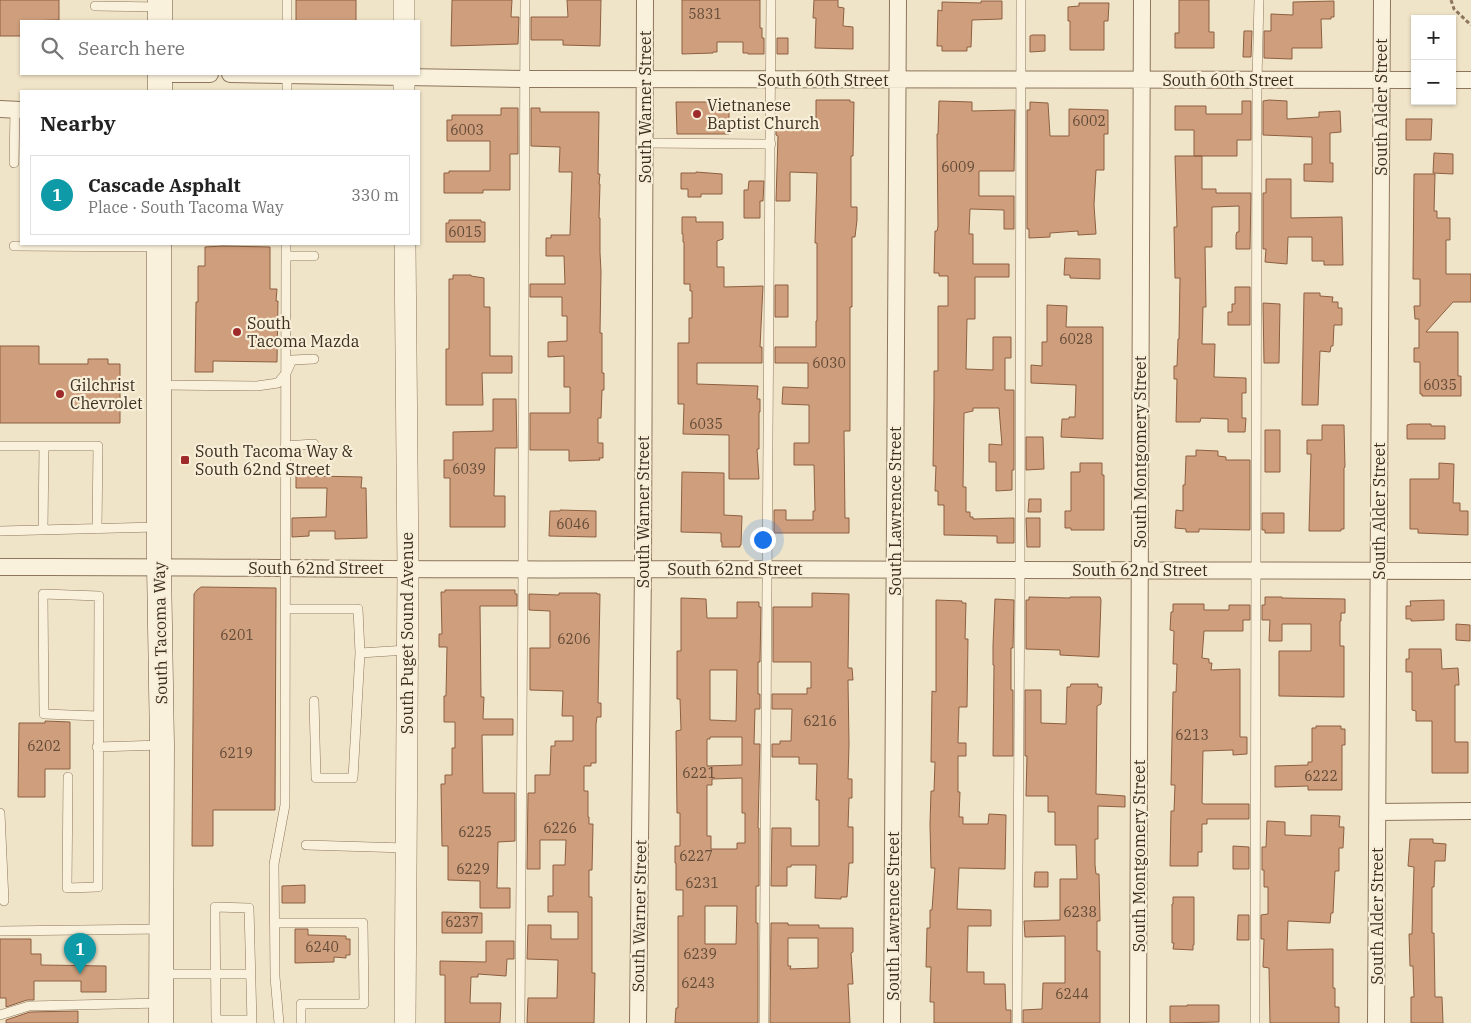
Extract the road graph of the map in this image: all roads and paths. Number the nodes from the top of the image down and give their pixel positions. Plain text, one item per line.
1 (287, 0) edge
2 (404, 0) edge
3 (525, 0) edge
4 (645, 0) edge
5 (771, 0) edge
6 (898, 0) edge
7 (1021, 0) edge
8 (1142, 0) edge
9 (1259, 0) edge
10 (1382, 0) edge
11 (1451, 0) edge
12 (95, 6) dead end
13 (160, 9) edge
14 (287, 20) edge
15 (404, 20) edge
16 (1471, 25) edge
17 (160, 75) edge
18 (240, 75) edge
19 (524, 79) junction
20 (1020, 79) junction
21 (287, 80) edge
22 (645, 80) junction
23 (771, 80) junction
24 (898, 80) junction
25 (1142, 80) junction
26 (1257, 80) junction
27 (1381, 80) junction
28 (1411, 80) edge
29 (1456, 80) edge
30 (1471, 80) edge
31 (404, 81) edge
32 (160, 90) edge
33 (12, 110) edge
34 (645, 143) junction
35 (770, 144) junction
36 (14, 163) dead end
37 (286, 245) edge
38 (405, 245) edge
39 (14, 246) dead end
40 (159, 246) edge
41 (286, 256) junction
42 (314, 256) dead end
43 (314, 359) dead end
44 (286, 373) junction
45 (159, 385) junction
46 (314, 444) dead end
47 (0, 446) edge
48 (44, 446) junction
49 (286, 446) junction
50 (159, 527) junction
51 (97, 529) junction
52 (44, 530) junction
53 (0, 531) edge
54 (159, 566) junction
55 (0, 567) edge
56 (284, 568) junction
57 (408, 568) junction
58 (643, 569) junction
59 (767, 569) junction
60 (895, 569) junction
61 (523, 570) junction
62 (1020, 570) junction
63 (1140, 570) junction
64 (1255, 570) junction
65 (1379, 570) junction
66 (1471, 571) edge
67 (291, 609) dead end
68 (408, 650) junction
69 (360, 653) junction
70 (314, 701) dead end
71 (98, 716) junction
72 (162, 745) junction
73 (98, 747) junction
74 (68, 777) dead end
75 (1471, 811) edge
76 (1378, 812) junction
77 (0, 813) edge
78 (306, 845) dead end
79 (406, 848) junction
80 (4, 901) dead end
81 (274, 923) junction
82 (161, 929) junction
83 (0, 931) edge
84 (161, 974) junction
85 (216, 974) junction
86 (251, 974) junction
87 (161, 1013) edge
88 (0, 1015) edge
89 (252, 1022) edge
90 (280, 1023) edge
91 (301, 1023) edge
92 (406, 1023) edge
93 (520, 1023) edge
94 (638, 1023) edge
95 (764, 1023) edge
96 (892, 1023) edge
97 (1017, 1023) edge
98 (1138, 1023) edge
99 (1255, 1023) edge
100 (1376, 1023) edge

1 - 14 lane
2 - 15 street
3 - 19 lane
4 - 22 street, South Warner Street
5 - 23 lane
6 - 24 street, South Lawrence Street
7 - 20 lane
8 - 25 street, South Montgomery Street
9 - 26 lane
10 - 27 street, South Alder Street
11 - 16 path
12 - 13 lane
17 - 32 main road
18 - 21 street, South 60th Street
19 - 22 street, South 60th Street
19 - 31 street, South 60th Street
19 - 61 lane
20 - 24 street, South 60th Street
20 - 25 street, South 60th Street
20 - 62 lane
21 - 31 street, South 60th Street
22 - 23 street, South 60th Street
22 - 34 street, South Warner Street
23 - 24 street, South 60th Street
23 - 35 lane
24 - 60 street, South Lawrence Street
25 - 26 street, South 60th Street
25 - 63 street, South Montgomery Street
26 - 27 street, South 60th Street
26 - 64 lane
27 - 28 street, South 60th Street
27 - 65 street, South Alder Street
29 - 30 street
33 - 36 lane
34 - 35 lane
34 - 58 street, South Warner Street
35 - 59 lane
37 - 41 lane
38 - 57 street, South Puget Sound Avenue
39 - 40 lane
40 - 45 main road, South Tacoma Way
41 - 42 lane
41 - 44 lane
43 - 44 lane
44 - 45 lane
44 - 49 lane
45 - 50 main road, South Tacoma Way
46 - 49 lane
47 - 48 lane
48 - 51 lane
48 - 52 lane
49 - 56 lane
50 - 51 lane
50 - 54 main road, South Tacoma Way
51 - 52 lane
52 - 53 lane
54 - 55 street, South 62nd Street
54 - 56 street, South 62nd Street
54 - 72 main road, South Tacoma Way
56 - 57 street, South 62nd Street
56 - 81 lane
57 - 61 street, South 62nd Street
57 - 68 street, South Puget Sound Avenue
58 - 59 street, South 62nd Street
58 - 61 street, South 62nd Street
58 - 94 street, South Warner Street
59 - 60 street, South 62nd Street
59 - 95 lane
60 - 62 street, South 62nd Street
60 - 96 street, South Lawrence Street
61 - 93 lane
62 - 63 street, South 62nd Street
62 - 97 lane
63 - 64 street, South 62nd Street
63 - 98 street, South Montgomery Street
64 - 65 street, South 62nd Street
64 - 99 lane
65 - 66 street, South 62nd Street
65 - 76 street, South Alder Street
67 - 69 lane
68 - 69 lane
68 - 79 street, South Puget Sound Avenue
69 - 70 lane
71 - 71 lane
71 - 73 lane
72 - 73 lane
72 - 82 main road, South Tacoma Way
73 - 74 lane
75 - 76 street
76 - 100 street, South Alder Street
77 - 80 lane
78 - 79 lane
79 - 92 street, South Puget Sound Avenue
81 - 90 lane
81 - 91 lane
82 - 83 lane
82 - 84 main road, South Tacoma Way
84 - 85 lane
84 - 87 main road, South Tacoma Way
85 - 86 lane
85 - 86 lane
85 - 89 lane
86 - 89 lane
87 - 88 lane

